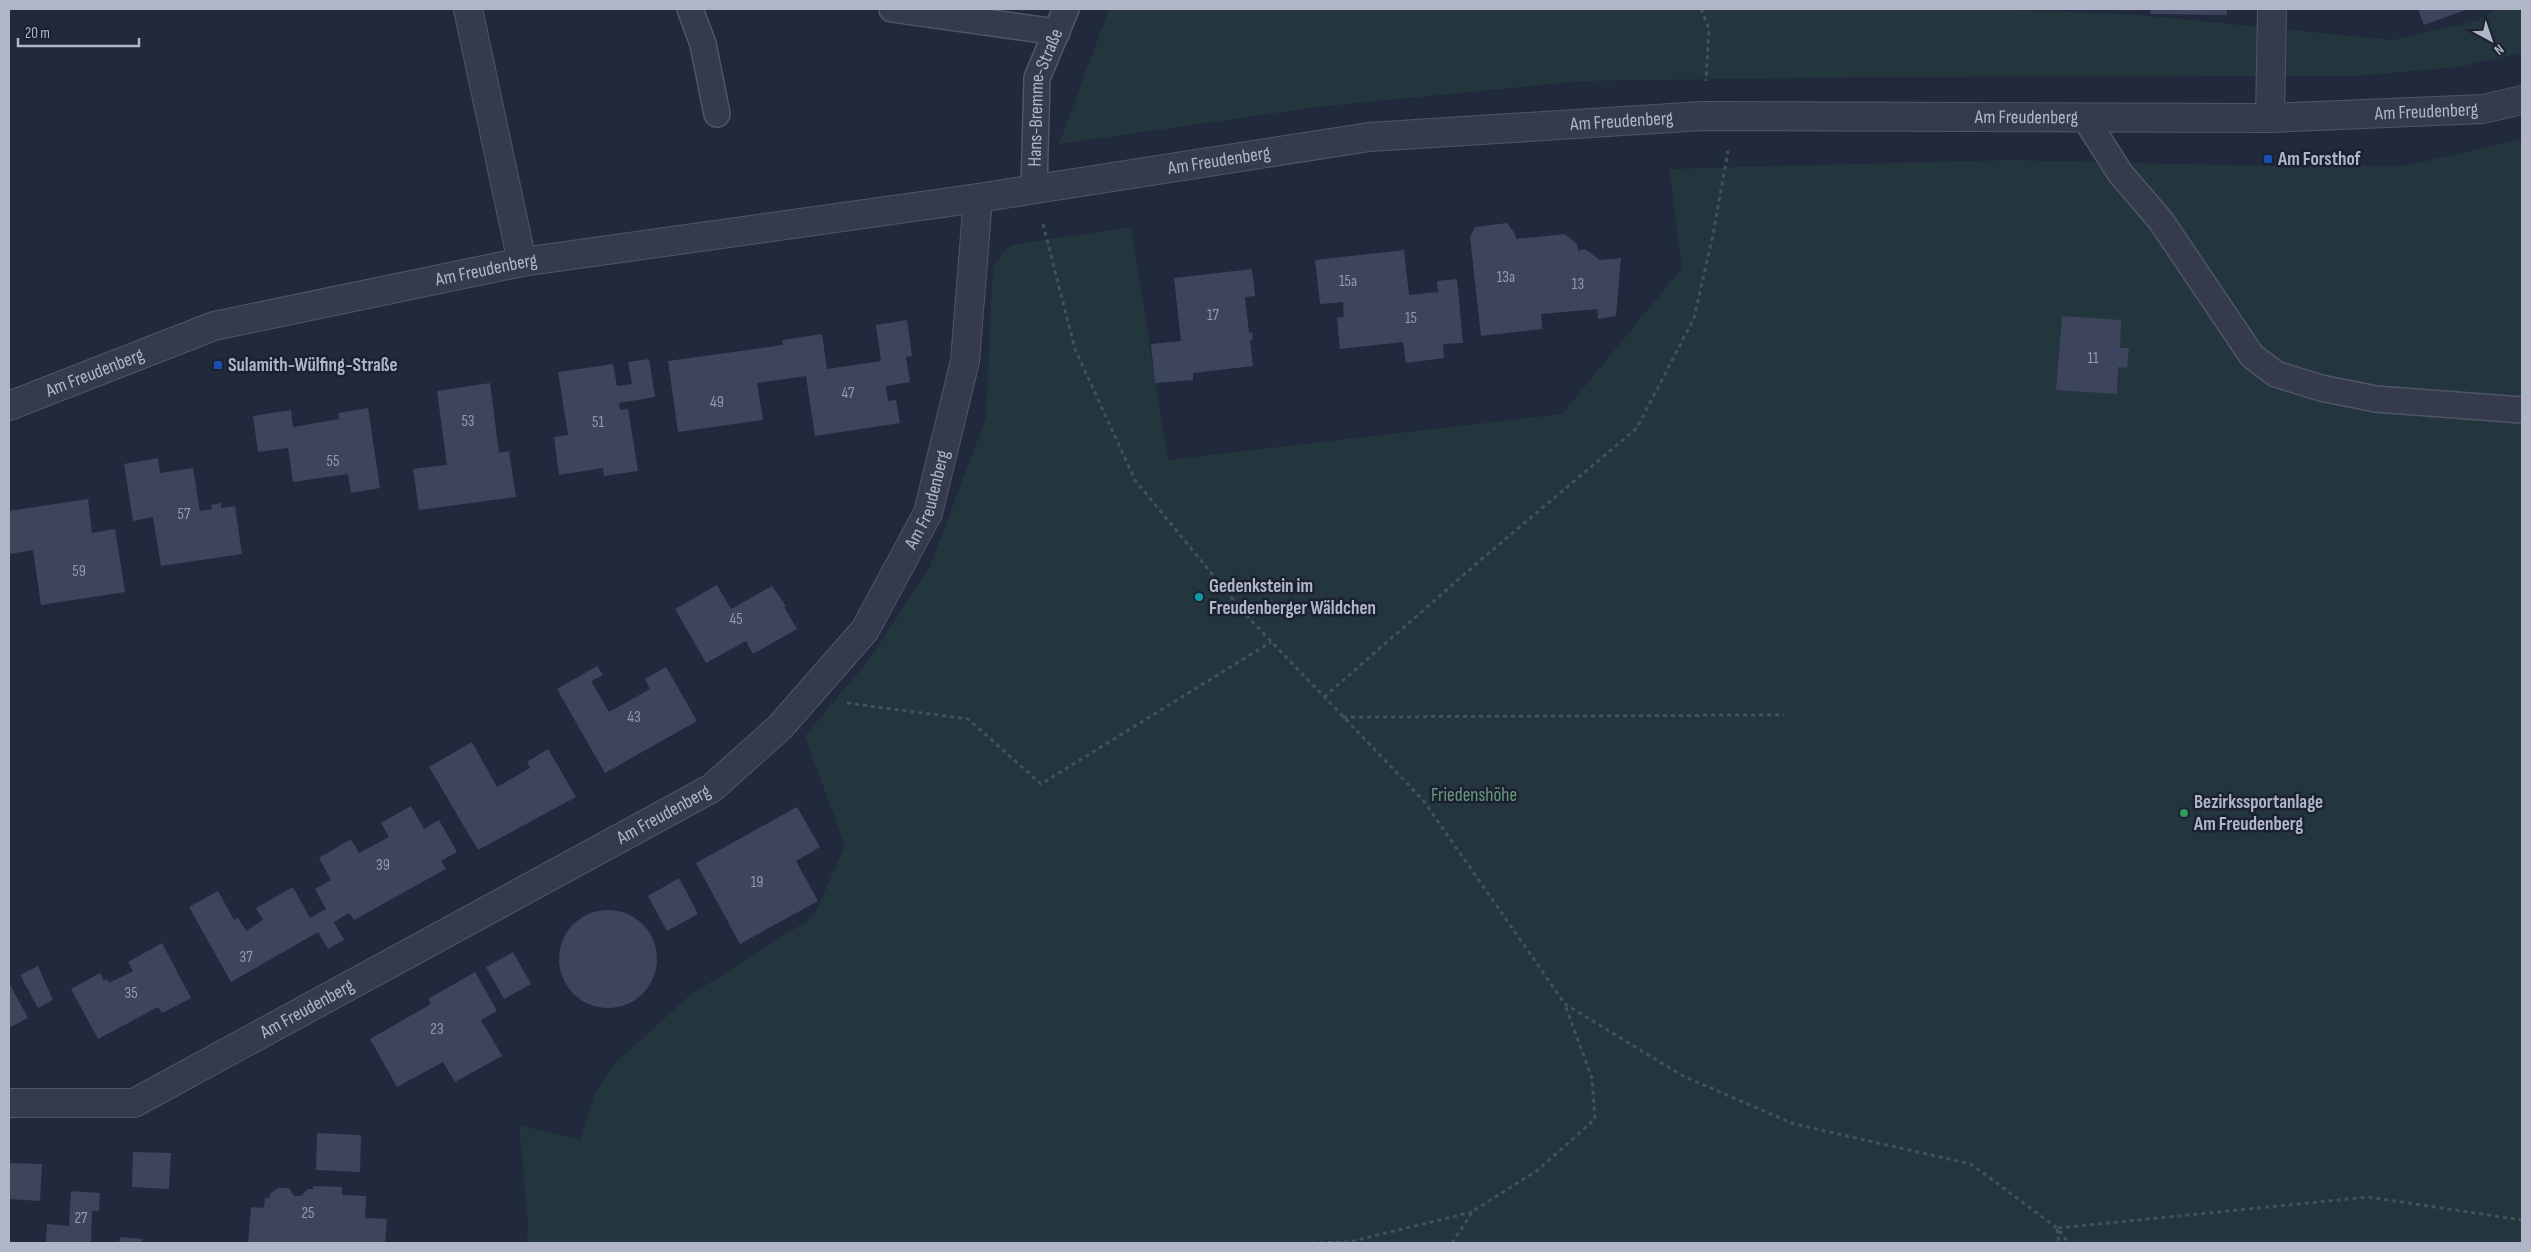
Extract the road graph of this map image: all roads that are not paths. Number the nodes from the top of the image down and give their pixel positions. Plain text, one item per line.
1 (468, 9) edge
2 (690, 9) edge
3 (892, 9) edge
4 (1066, 9) edge
5 (2272, 9) edge
6 (1056, 32) junction
7 (2522, 100) edge
8 (717, 114) dead end
9 (2085, 118) junction
10 (2270, 118) junction
11 (1034, 188) junction
12 (978, 198) junction
13 (522, 262) junction
14 (9, 406) edge
15 (2522, 410) edge
16 (9, 1104) edge

1 - 13 street
2 - 8 lane
3 - 6 lane
4 - 6 lane, Hans-Bremme-Straße
5 - 10 street
6 - 11 lane, Hans-Bremme-Straße
7 - 10 street, Am Freudenberg
9 - 10 street, Am Freudenberg
9 - 11 street, Am Freudenberg
9 - 15 lane
11 - 12 street, Am Freudenberg
12 - 13 street, Am Freudenberg
12 - 16 street, Am Freudenberg
13 - 14 street, Am Freudenberg

